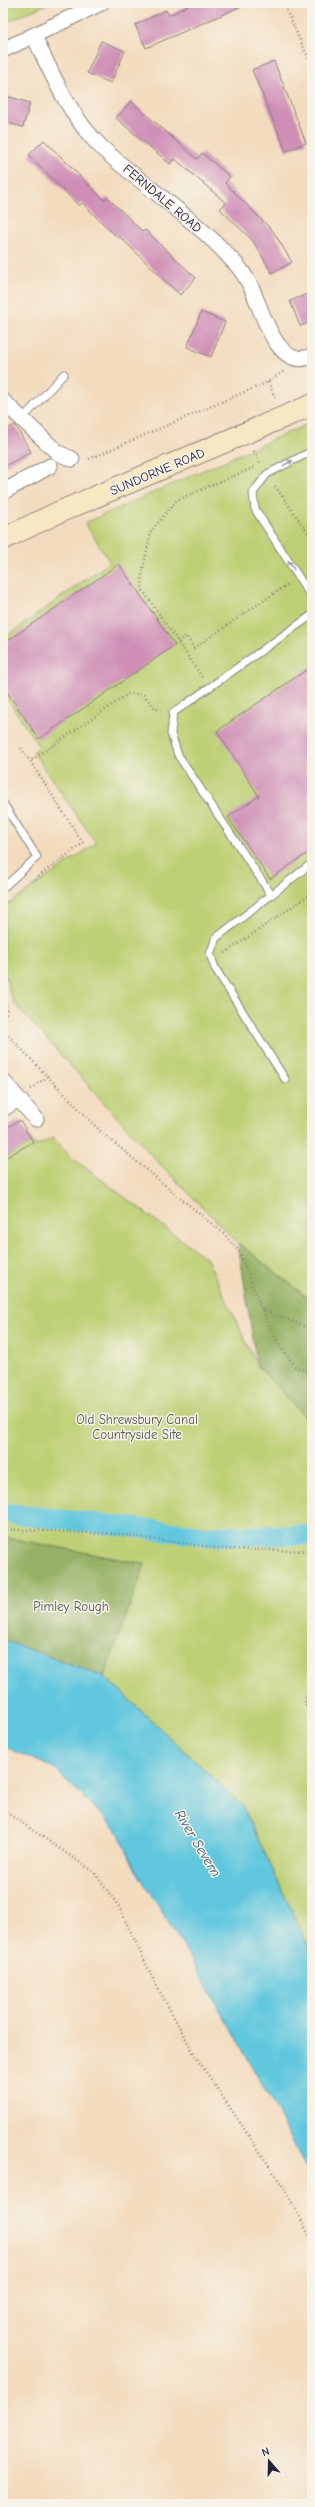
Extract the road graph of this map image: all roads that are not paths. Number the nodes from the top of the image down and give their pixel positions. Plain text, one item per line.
1 (101, 3) edge
2 (34, 36) junction
3 (3, 50) edge
4 (312, 356) edge
5 (64, 374) dead end
6 (3, 401) edge
7 (312, 405) edge
8 (22, 419) junction
9 (312, 451) edge
10 (72, 459) road end
11 (50, 466) dead end
12 (3, 492) edge
13 (3, 539) edge
14 (312, 598) edge
15 (312, 615) edge
16 (3, 804) edge
17 (312, 863) edge
18 (3, 888) edge
19 (270, 893) junction
20 (285, 1079) dead end
21 (3, 1081) edge
22 (18, 1100) junction
23 (3, 1109) edge
24 (36, 1119) dead end

1 - 2 street
2 - 3 street
2 - 4 street, FERNDALE ROAD
5 - 8 lane
6 - 8 street
7 - 13 main road, SUNDORNE ROAD
8 - 10 street
14 -> 9 lane
11 - 12 street
15 - 19 lane
16 - 18 lane
17 - 19 lane
19 - 20 lane
21 - 22 street
22 - 23 street
22 - 24 street

